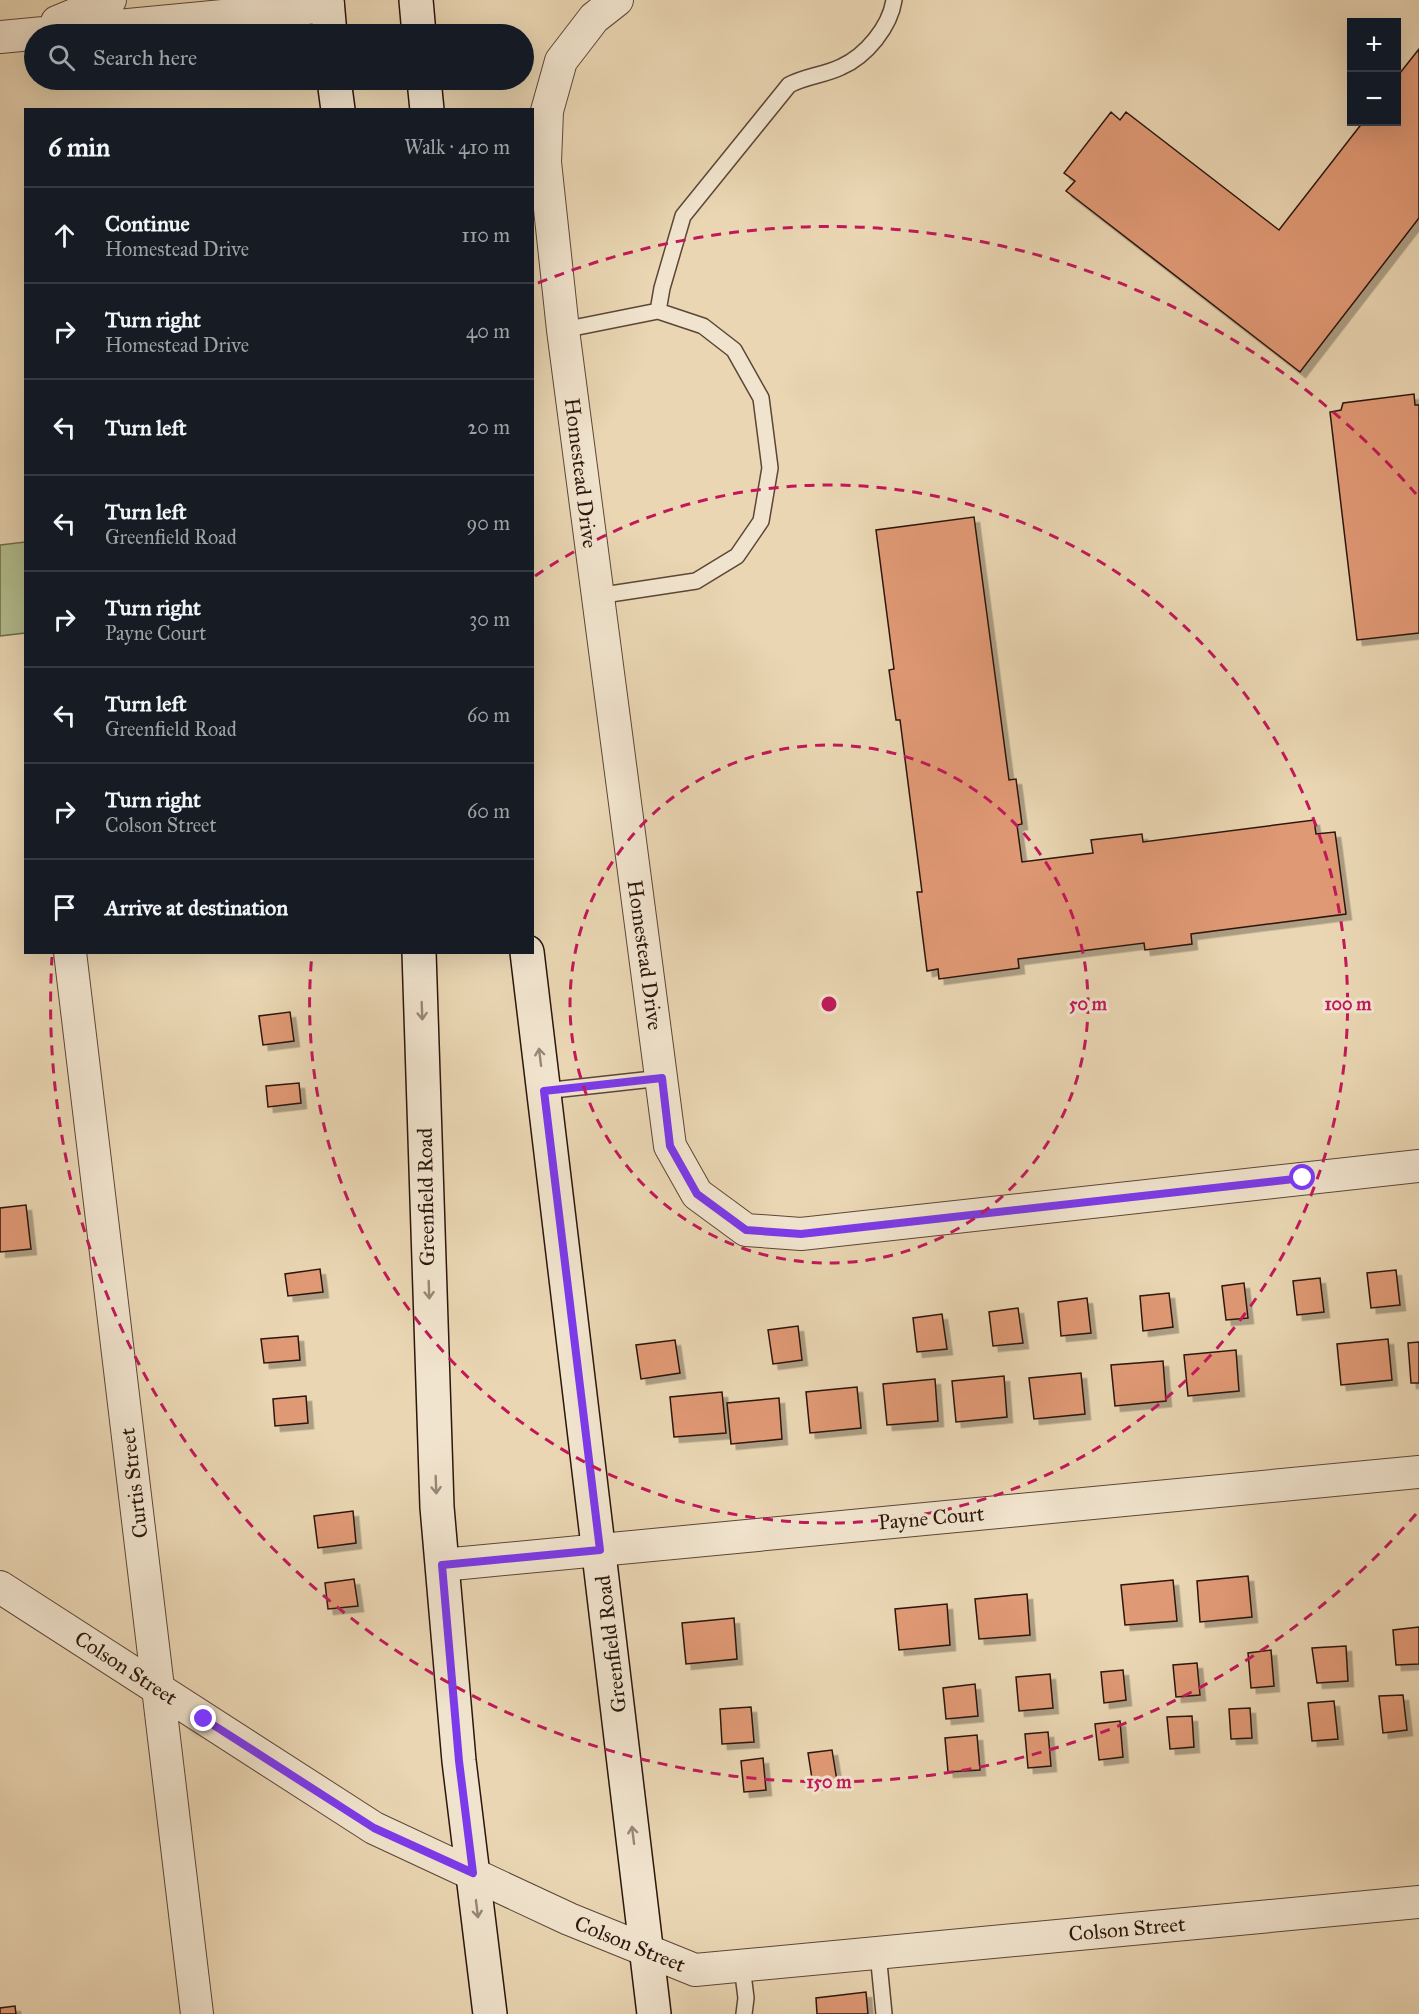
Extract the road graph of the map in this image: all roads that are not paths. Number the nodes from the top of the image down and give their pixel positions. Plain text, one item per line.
1 (110, 0) edge
2 (416, 0) edge
3 (617, 0) edge
4 (894, 0) edge
5 (328, 13) edge
6 (46, 24) edge
7 (178, 24) edge
8 (418, 24) edge
9 (335, 90) edge
10 (425, 90) edge
11 (338, 108) edge
12 (427, 108) edge
13 (658, 311) junction
14 (562, 330) junction
15 (597, 596) junction
16 (70, 954) edge
17 (419, 954) edge
18 (527, 954) edge
19 (662, 1078) junction
20 (544, 1091) junction
21 (1419, 1166) edge
22 (1419, 1472) edge
23 (600, 1550) junction
24 (442, 1565) junction
25 (0, 1587) edge
26 (158, 1689) junction
27 (473, 1873) junction
28 (1419, 1902) edge
29 (647, 1953) junction
30 (878, 1953) junction
31 (742, 1966) junction
32 (197, 2014) edge
33 (490, 2014) edge
34 (654, 2014) edge
35 (744, 2014) edge
36 (884, 2014) edge

1 - 6 street
2 - 8 main road
3 - 14 street, Homestead Drive
4 - 13 lane
5 - 7 street
9 - 11 main road
10 - 12 main road
13 - 14 lane
13 - 15 lane
14 - 15 street, Homestead Drive
15 - 19 street, Homestead Drive
16 - 26 street, Curtis Street
17 -> 24 main road, Greenfield Road
20 -> 18 main road, Greenfield Road
19 - 20 lane
19 - 21 street, Homestead Drive
20 - 23 main road, Greenfield Road
22 - 23 street, Payne Court
23 - 24 street, Payne Court
29 -> 23 main road, Greenfield Road
24 - 27 main road, Greenfield Road
25 - 26 street, Colson Street
26 - 27 street, Colson Street
26 - 32 street, Curtis Street
27 - 29 street, Colson Street
27 -> 33 main road, Greenfield Road
28 - 30 street, Colson Street
29 - 31 street, Colson Street
29 - 34 main road, Greenfield Road
30 - 31 street, Colson Street
30 - 36 lane
31 - 35 lane

